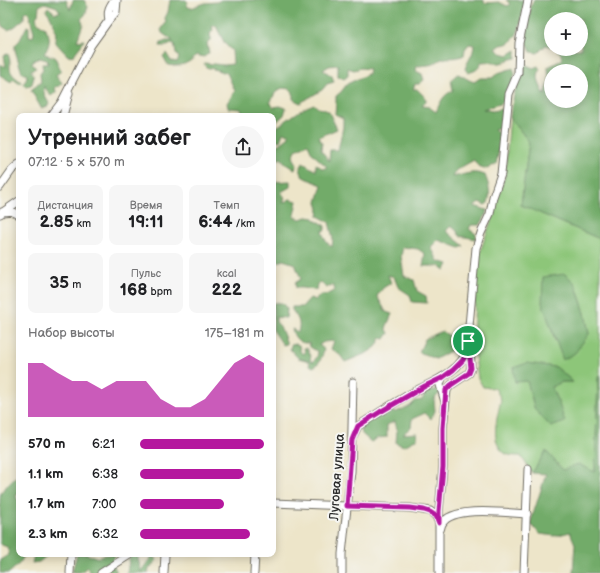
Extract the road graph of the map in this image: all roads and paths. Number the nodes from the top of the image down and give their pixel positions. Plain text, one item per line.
1 (114, 0) edge
2 (117, 0) edge
3 (528, 0) edge
4 (109, 20) junction
5 (71, 84) junction
6 (54, 113) edge
7 (64, 113) edge
8 (16, 167) edge
9 (0, 187) edge
10 (16, 203) edge
11 (1, 213) edge
12 (16, 214) edge
13 (468, 341) junction
14 (442, 378) junction
15 (353, 382) dead end
16 (445, 404) junction
17 (352, 440) junction
18 (528, 469) dead end
19 (276, 503) edge
20 (347, 506) junction
21 (527, 514) junction
22 (439, 523) junction
23 (439, 534) junction
24 (71, 557) edge
25 (126, 557) edge
26 (165, 557) edge
27 (255, 557) edge
28 (70, 573) edge
29 (101, 573) edge
30 (164, 573) edge
31 (254, 573) edge
32 (342, 573) edge
33 (439, 573) edge
34 (524, 573) edge

1 - 4 street
2 - 4 street
3 - 13 street
4 - 5 street
5 - 6 street
5 - 7 street
8 - 9 street
10 - 11 street
11 - 12 street
13 - 14 street
13 - 16 street
14 - 16 street
14 - 17 street
15 - 17 street, Луговая улица
16 - 22 street
17 - 20 street, Луговая улица
18 - 21 street
19 - 20 street
20 - 22 street
20 - 32 street, Луговая улица
21 - 23 street
21 - 34 street
22 - 23 street
23 - 33 street
24 - 28 street
25 - 29 street
26 - 30 street
27 - 31 street

